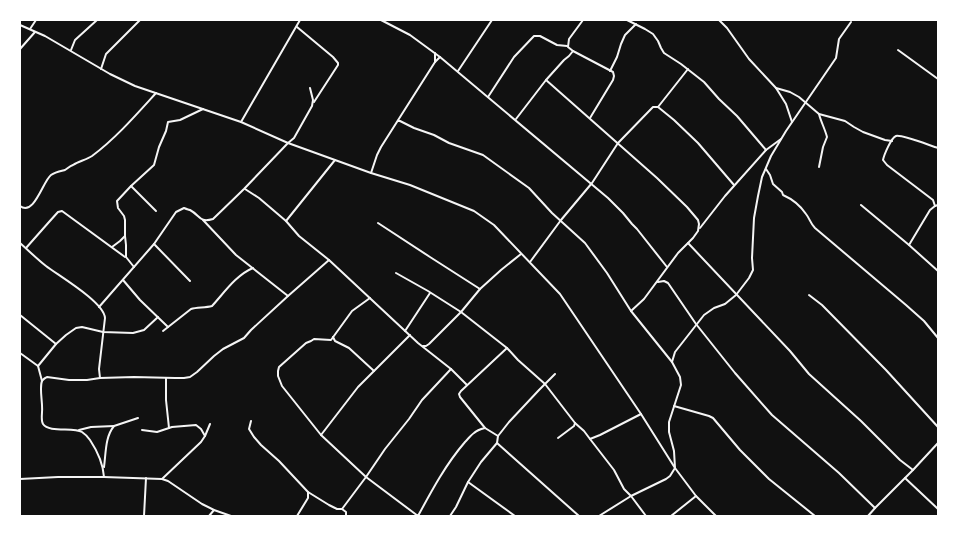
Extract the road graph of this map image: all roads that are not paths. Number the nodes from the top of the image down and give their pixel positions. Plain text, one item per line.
1 (36, 20) edge
2 (97, 20) edge
3 (140, 20) edge
4 (300, 20) edge
5 (381, 20) edge
6 (492, 20) edge
7 (583, 20) edge
8 (627, 20) edge
9 (719, 20) edge
10 (851, 22) dead end
11 (636, 24) junction
12 (20, 25) edge
13 (297, 26) junction
14 (30, 30) junction
15 (35, 32) junction
16 (568, 46) junction
17 (20, 49) edge
18 (71, 50) junction
19 (898, 50) dead end
20 (573, 51) junction
21 (435, 53) junction
22 (440, 57) junction
23 (435, 62) junction
24 (101, 68) junction
25 (688, 69) junction
26 (458, 71) junction
27 (610, 71) junction
28 (938, 79) edge
29 (546, 80) junction
30 (310, 88) dead end
31 (776, 88) junction
32 (156, 94) junction
33 (488, 97) junction
34 (805, 102) junction
35 (313, 103) junction
36 (658, 107) junction
37 (203, 109) junction
38 (819, 114) junction
39 (516, 119) junction
40 (590, 119) junction
41 (398, 121) junction
42 (241, 122) junction
43 (792, 122) junction
44 (782, 138) junction
45 (892, 141) junction
46 (288, 143) junction
47 (618, 144) junction
48 (938, 148) edge
49 (766, 150) junction
50 (335, 160) junction
51 (819, 167) dead end
52 (766, 169) junction
53 (371, 172) junction
54 (592, 183) junction
55 (131, 186) junction
56 (734, 186) junction
57 (244, 189) junction
58 (861, 204) dead end
59 (20, 206) edge
60 (937, 206) edge
61 (156, 211) dead end
62 (203, 220) junction
63 (286, 220) junction
64 (561, 220) junction
65 (378, 223) dead end
66 (698, 231) junction
67 (124, 236) junction
68 (20, 243) edge
69 (688, 243) junction
70 (154, 244) junction
71 (909, 245) junction
72 (112, 246) junction
73 (26, 248) junction
74 (522, 254) junction
75 (126, 257) junction
76 (329, 260) junction
77 (530, 262) junction
78 (134, 267) junction
79 (667, 267) junction
80 (253, 268) junction
81 (938, 271) edge
82 (396, 273) dead end
83 (123, 280) junction
84 (190, 281) dead end
85 (657, 283) junction
86 (480, 289) junction
87 (430, 293) junction
88 (736, 295) junction
89 (809, 295) dead end
90 (288, 296) junction
91 (370, 298) junction
92 (99, 306) junction
93 (631, 311) junction
94 (461, 312) junction
95 (20, 315) edge
96 (158, 317) junction
97 (696, 324) junction
98 (168, 327) junction
99 (163, 331) dead end
100 (405, 331) junction
101 (103, 332) junction
102 (410, 336) junction
103 (333, 337) junction
104 (938, 338) edge
105 (56, 344) junction
106 (422, 346) junction
107 (507, 348) junction
108 (20, 353) edge
109 (672, 362) junction
110 (38, 366) junction
111 (451, 369) junction
112 (374, 371) junction
113 (555, 374) dead end
114 (100, 378) junction
115 (166, 378) junction
116 (42, 381) junction
117 (545, 384) junction
118 (467, 385) junction
119 (674, 406) junction
120 (642, 414) junction
121 (138, 418) dead end
122 (251, 420) dead end
123 (575, 423) junction
124 (210, 424) dead end
125 (114, 426) junction
126 (938, 427) edge
127 (169, 428) junction
128 (485, 428) junction
129 (78, 430) junction
130 (142, 430) dead end
131 (320, 435) junction
132 (205, 436) junction
133 (498, 436) junction
134 (558, 438) dead end
135 (590, 439) junction
136 (497, 443) junction
137 (938, 443) edge
138 (103, 468) junction
139 (675, 468) junction
140 (913, 470) junction
141 (104, 477) junction
142 (366, 477) junction
143 (146, 478) junction
144 (905, 478) junction
145 (20, 479) edge
146 (162, 480) junction
147 (468, 482) junction
148 (308, 492) junction
149 (631, 496) junction
150 (696, 496) junction
151 (875, 508) junction
152 (342, 509) junction
153 (938, 509) edge
154 (214, 510) junction
155 (144, 516) edge
156 (209, 516) edge
157 (231, 516) edge
158 (297, 516) edge
159 (346, 516) edge
160 (450, 516) edge
161 (515, 516) edge
162 (579, 516) edge
163 (599, 516) edge
164 (646, 516) edge
165 (672, 516) edge
166 (716, 516) edge
167 (815, 516) edge
168 (868, 516) edge

1 - 14 street
2 - 18 street
3 - 24 street
4 - 13 street
5 - 21 street
6 - 26 street
7 - 16 street
8 - 11 street
9 - 31 street
10 - 34 street
11 - 25 street
11 - 27 street
12 - 14 street
13 - 35 street
13 - 42 street
14 - 15 street
15 - 17 street
15 - 18 street
16 - 20 street
16 - 33 street
18 - 24 street
19 - 28 street
20 - 27 street
20 - 29 street
21 - 22 street
21 - 23 street
22 - 23 street
22 - 26 street
23 - 41 street
24 - 32 street
25 - 36 street
25 - 49 street
26 - 33 street
27 - 40 street
29 - 39 street
29 - 40 street
30 - 35 street
31 - 34 street
31 - 43 street
32 - 37 street
32 - 59 street
33 - 39 street
34 - 38 street
34 - 43 street
35 - 46 street
36 - 47 street
36 - 56 street
37 - 42 street
37 - 55 street
38 - 45 street
38 - 51 street
39 - 54 street
40 - 47 street
41 - 53 street
41 - 64 street
42 - 46 street
43 - 44 street
44 - 49 street
44 - 52 street
45 - 48 street
45 - 60 street
46 - 50 street
46 - 57 street
47 - 54 street
47 - 66 street
49 - 56 street
50 - 53 street
50 - 63 street
52 - 88 street
52 - 104 street
53 - 74 street
54 - 64 street
54 - 79 street
55 - 61 street
55 - 67 street
56 - 66 street
57 - 62 street
57 - 63 street
58 - 71 street
60 - 71 street
62 - 70 street
62 - 80 street
63 - 76 street
64 - 77 street
64 - 93 street
65 - 86 street
66 - 69 street
67 - 72 street
67 - 75 street
68 - 73 street
69 - 79 street
69 - 88 street
70 - 78 street
70 - 84 street
71 - 81 street
72 - 73 street
72 - 75 street
73 - 92 street
74 - 77 street
74 - 86 street
75 - 78 street
76 - 90 street
76 - 91 street
77 - 120 street
78 - 83 street
79 - 85 street
80 - 90 street
80 - 98 street
82 - 87 street
83 - 92 street
83 - 96 street
85 - 93 street
85 - 97 street
86 - 94 street
87 - 94 street
87 - 100 street
88 - 97 street
88 - 140 street
89 - 126 street
90 - 115 street
91 - 100 street
91 - 103 street
92 - 101 street
93 - 109 street
94 - 106 street
94 - 107 street
95 - 105 street
96 - 98 street
96 - 101 street
97 - 109 street
97 - 151 street
98 - 99 street
100 - 102 street
101 - 105 street
101 - 114 street
102 - 106 street
102 - 112 street
103 - 112 street
103 - 131 street
105 - 110 street
106 - 111 street
107 - 117 street
107 - 118 street
108 - 110 street
109 - 119 street
110 - 116 street
111 - 118 street
111 - 142 street
112 - 131 street
113 - 117 street
114 - 115 street
114 - 116 street
115 - 127 street
116 - 129 street
117 - 123 street
117 - 133 street
118 - 128 street
119 - 139 street
119 - 167 street
120 - 135 street
120 - 139 street
121 - 125 street
122 - 148 street
123 - 134 street
123 - 135 street
124 - 132 street
125 - 129 street
125 - 138 street
127 - 130 street
127 - 132 street
128 - 133 street
128 - 142 street
129 - 138 street
131 - 142 street
132 - 146 street
133 - 136 street
135 - 149 street
136 - 147 street
136 - 162 street
137 - 140 street
138 - 141 street
139 - 149 street
139 - 150 street
140 - 144 street
141 - 143 street
141 - 145 street
142 - 152 street
143 - 146 street
143 - 155 street
144 - 151 street
144 - 153 street
146 - 154 street
147 - 160 street
147 - 161 street
148 - 152 street
148 - 158 street
149 - 163 street
149 - 164 street
150 - 165 street
150 - 166 street
151 - 168 street
152 - 159 street
154 - 156 street
154 - 157 street

